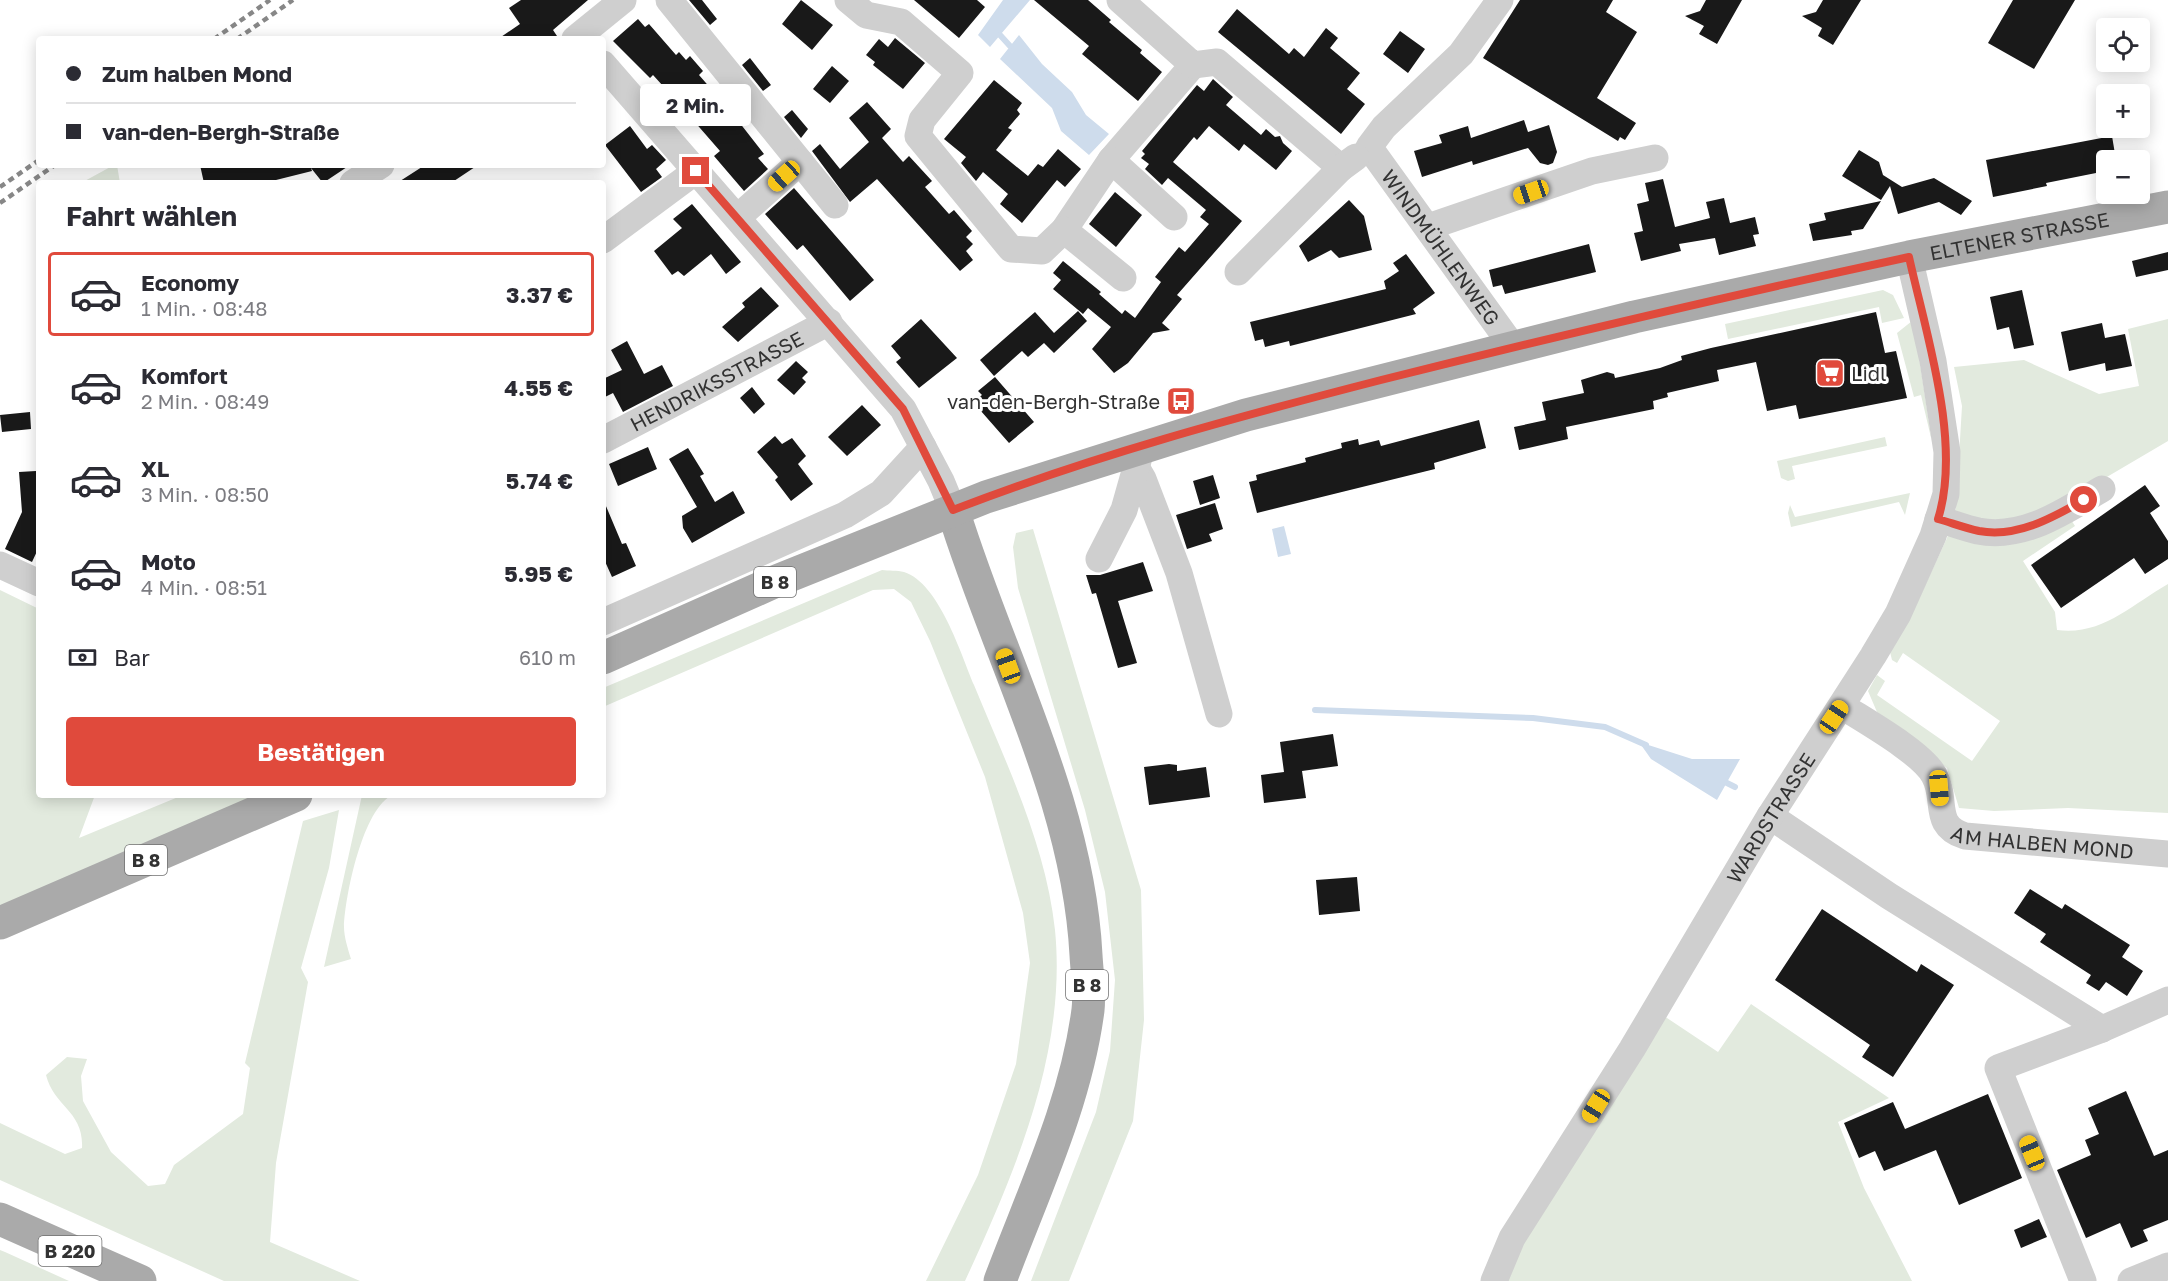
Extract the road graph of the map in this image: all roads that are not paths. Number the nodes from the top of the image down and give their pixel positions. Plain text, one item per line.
1 (622, 0) edge
2 (669, 0) edge
3 (848, 0) edge
4 (1120, 0) edge
5 (1500, 0) edge
6 (584, 34) edge
7 (1193, 64) junction
8 (606, 67) edge
9 (1369, 147) junction
10 (1655, 158) dead end
11 (1111, 160) junction
12 (800, 162) junction
13 (376, 168) edge
14 (1341, 168) junction
15 (696, 171) junction
16 (358, 180) edge
17 (835, 205) dead end
18 (2168, 207) edge
19 (738, 217) junction
20 (1174, 217) dead end
21 (1428, 227) junction
22 (1064, 230) junction
23 (606, 238) edge
24 (1909, 257) junction
25 (1238, 272) dead end
26 (1123, 278) dead end
27 (829, 322) junction
28 (1513, 347) junction
29 (606, 438) edge
30 (923, 447) junction
31 (1138, 457) junction
32 (2102, 489) dead end
33 (953, 510) junction
34 (1938, 519) junction
35 (1099, 559) dead end
36 (0, 565) edge
37 (36, 582) edge
38 (606, 621) edge
39 (606, 657) edge
40 (1842, 706) junction
41 (1219, 714) dead end
42 (289, 798) edge
43 (1770, 816) junction
44 (2168, 854) edge
45 (0, 923) edge
46 (2168, 1000) edge
47 (2102, 1029) junction
48 (0, 1219) edge
49 (2168, 1266) edge
50 (140, 1281) edge
51 (1000, 1281) edge
52 (1494, 1281) edge
53 (2083, 1281) edge
54 (2131, 1281) edge

1 - 6 street
2 - 12 street
3 - 22 street
4 - 7 street
5 - 9 street
7 - 11 street
7 - 14 street
8 - 15 street
9 - 14 street
9 - 21 street, WINDMÜHLENWEG
10 - 21 street
11 - 20 street
11 - 22 street
12 - 17 street
12 - 19 street
13 - 16 street
14 - 25 street
15 - 19 street
15 - 23 street
18 - 24 main road, ELTENER STRASSE
19 - 27 street
21 - 28 street, WINDMÜHLENWEG
22 - 26 street
24 - 28 main road, ELTENER STRASSE
24 - 34 street, WARDSTRASSE
27 - 29 street, HENDRIKSSTRASSE
27 - 30 street
28 - 31 main road, ELTENER STRASSE
30 - 33 street
30 - 38 street
31 - 33 main road, ELTENER STRASSE
31 - 35 street
31 - 41 street
32 - 34 street
33 - 39 main road, ELTENER STRASSE / B 8
33 - 51 main road, B 8
34 - 40 street, WARDSTRASSE
36 - 37 street
40 - 43 street, WARDSTRASSE
40 - 44 street, AM HALBEN MOND
42 - 45 main road, B 8
43 - 47 street
43 - 52 street, WARDSTRASSE
46 - 47 street
47 - 53 street
48 - 50 main road, B 220
49 - 54 street

